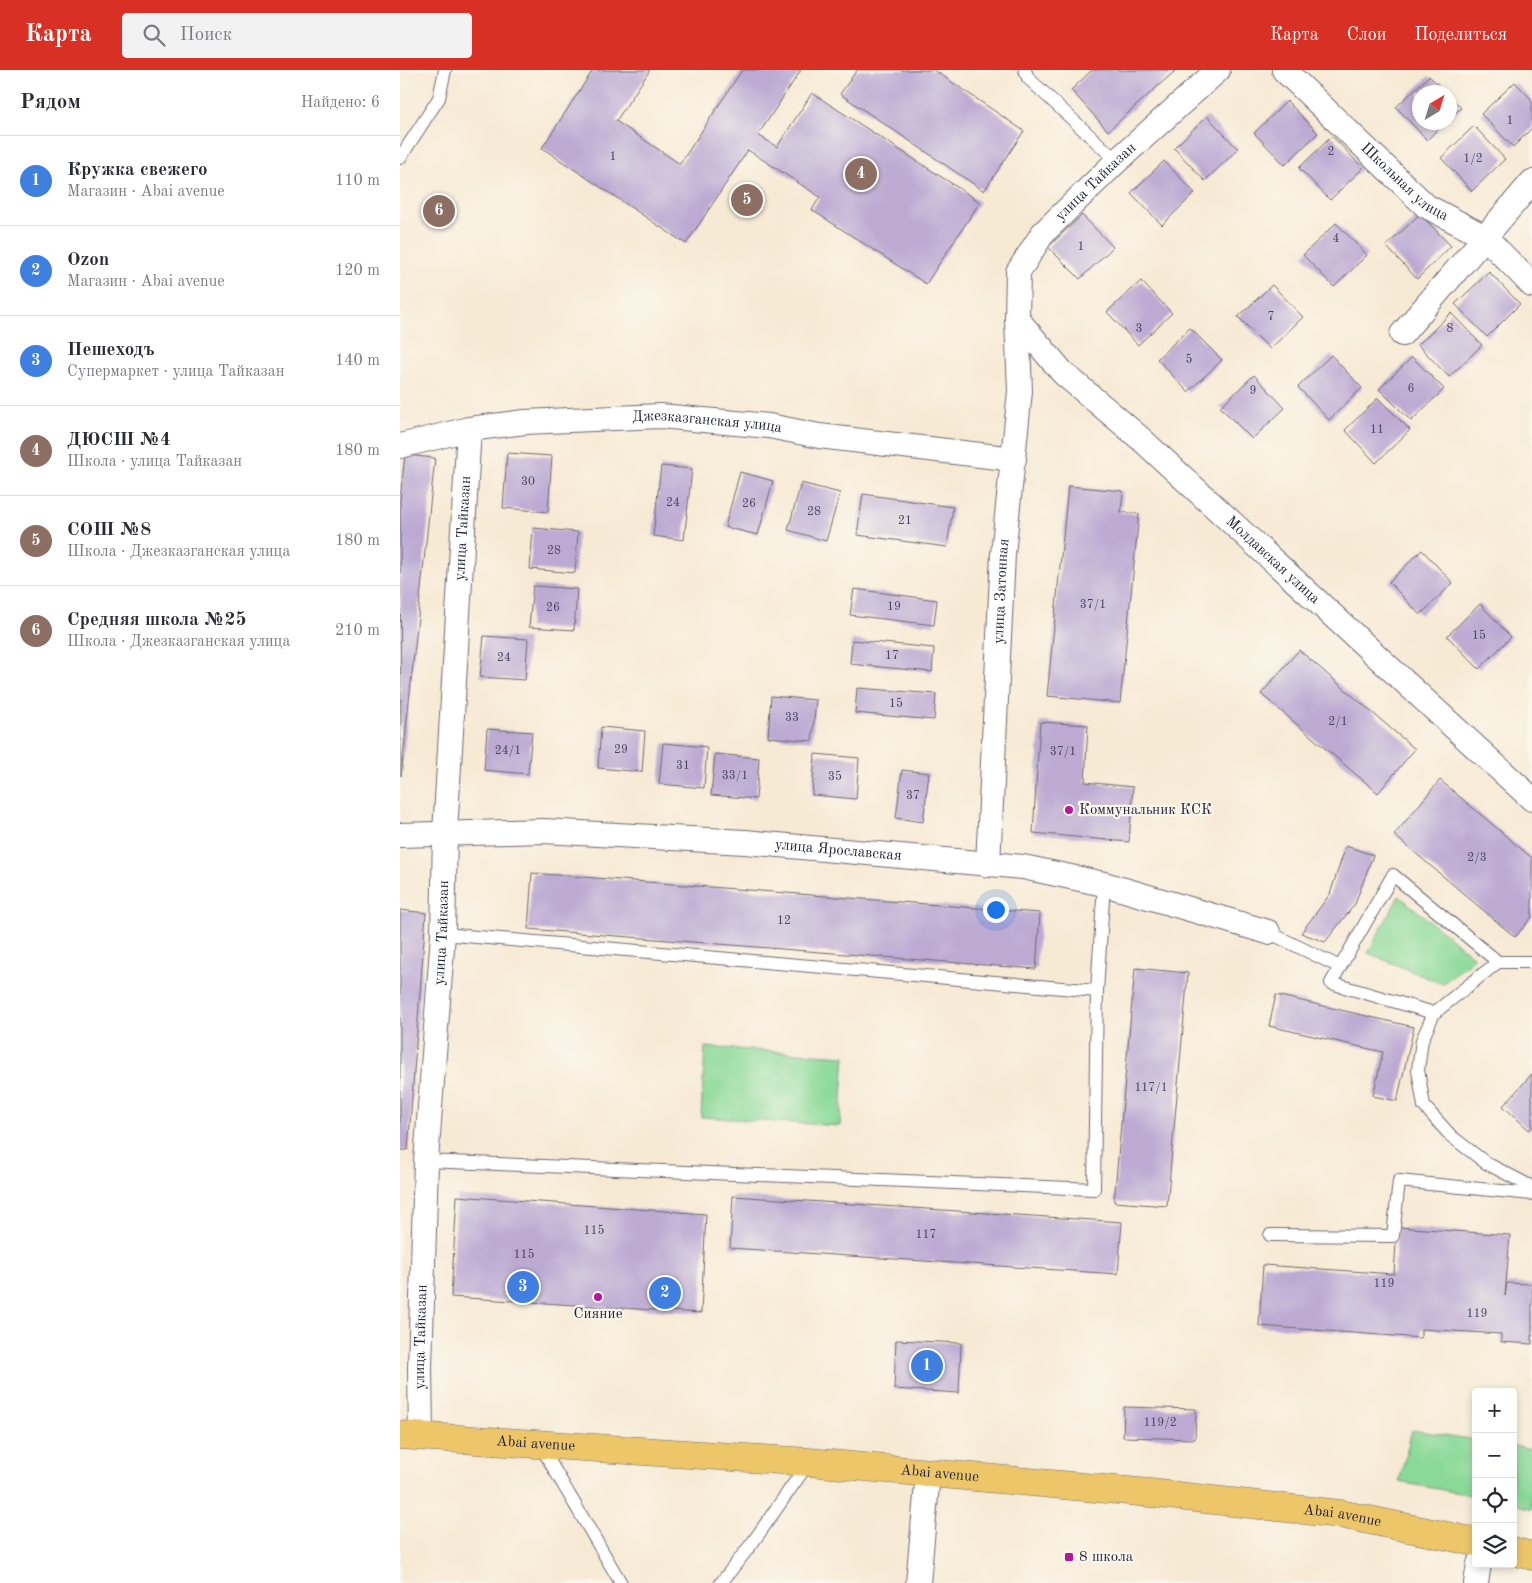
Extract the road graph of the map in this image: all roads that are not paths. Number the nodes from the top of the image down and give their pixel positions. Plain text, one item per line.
1 (445, 70) edge
2 (1025, 70) edge
3 (1218, 70) edge
4 (1284, 70) edge
5 (400, 158) edge
6 (1117, 162) junction
7 (1532, 182) edge
8 (1485, 237) junction
9 (1532, 285) edge
10 (1017, 319) junction
11 (1402, 334) dead end
12 (469, 429) junction
13 (400, 446) edge
14 (1014, 459) junction
15 (1532, 799) edge
16 (445, 833) junction
17 (400, 835) edge
18 (988, 865) junction
19 (1104, 884) junction
20 (1268, 932) joint
21 (443, 934) junction
22 (1498, 962) junction
23 (1532, 962) edge
24 (1340, 967) junction
25 (1097, 992) junction
26 (1434, 1013) junction
27 (426, 1161) junction
28 (1532, 1187) edge
29 (1532, 1194) edge
30 (1270, 1235) dead end
31 (411, 1436) edge
32 (539, 1443) junction
33 (808, 1462) junction
34 (928, 1474) junction
35 (1472, 1541) edge
36 (1517, 1552) edge
37 (1532, 1556) edge
38 (1478, 1568) edge
39 (621, 1583) edge
40 (721, 1583) edge
41 (918, 1583) edge
42 (1476, 1583) edge

1 - 5 lane
2 - 6 lane
3 - 6 street, улица Тайказан
4 - 8 street, Школьная улица
6 - 10 street, улица Тайказан
7 - 8 street
8 - 9 street, Школьная улица
8 - 11 street
10 - 14 street, улица Затонная
10 - 15 street, Молдавская улица
12 - 13 street, Джезказганская улица
12 - 14 street, Джезказганская улица
12 - 16 street, улица Тайказан
14 - 18 street, улица Затонная
16 - 17 street, улица Ярославская
16 - 18 street, улица Ярославская
16 - 21 street, улица Тайказан
18 - 19 street, улица Ярославская
19 - 20 street, улица Ярославская
19 - 25 lane
20 - 24 lane
21 - 25 lane
21 - 27 street, улица Тайказан
22 - 23 lane
22 - 24 lane
22 - 26 lane
24 - 26 lane
25 - 27 lane
26 - 28 lane
27 - 31 street, улица Тайказан
29 - 30 lane
31 - 32 main road, Abai avenue
32 - 33 main road, Abai avenue
32 - 39 lane
33 - 34 main road, Abai avenue
33 - 40 lane
34 - 35 main road, Abai avenue
34 - 41 street
36 - 37 main road
38 - 42 street

